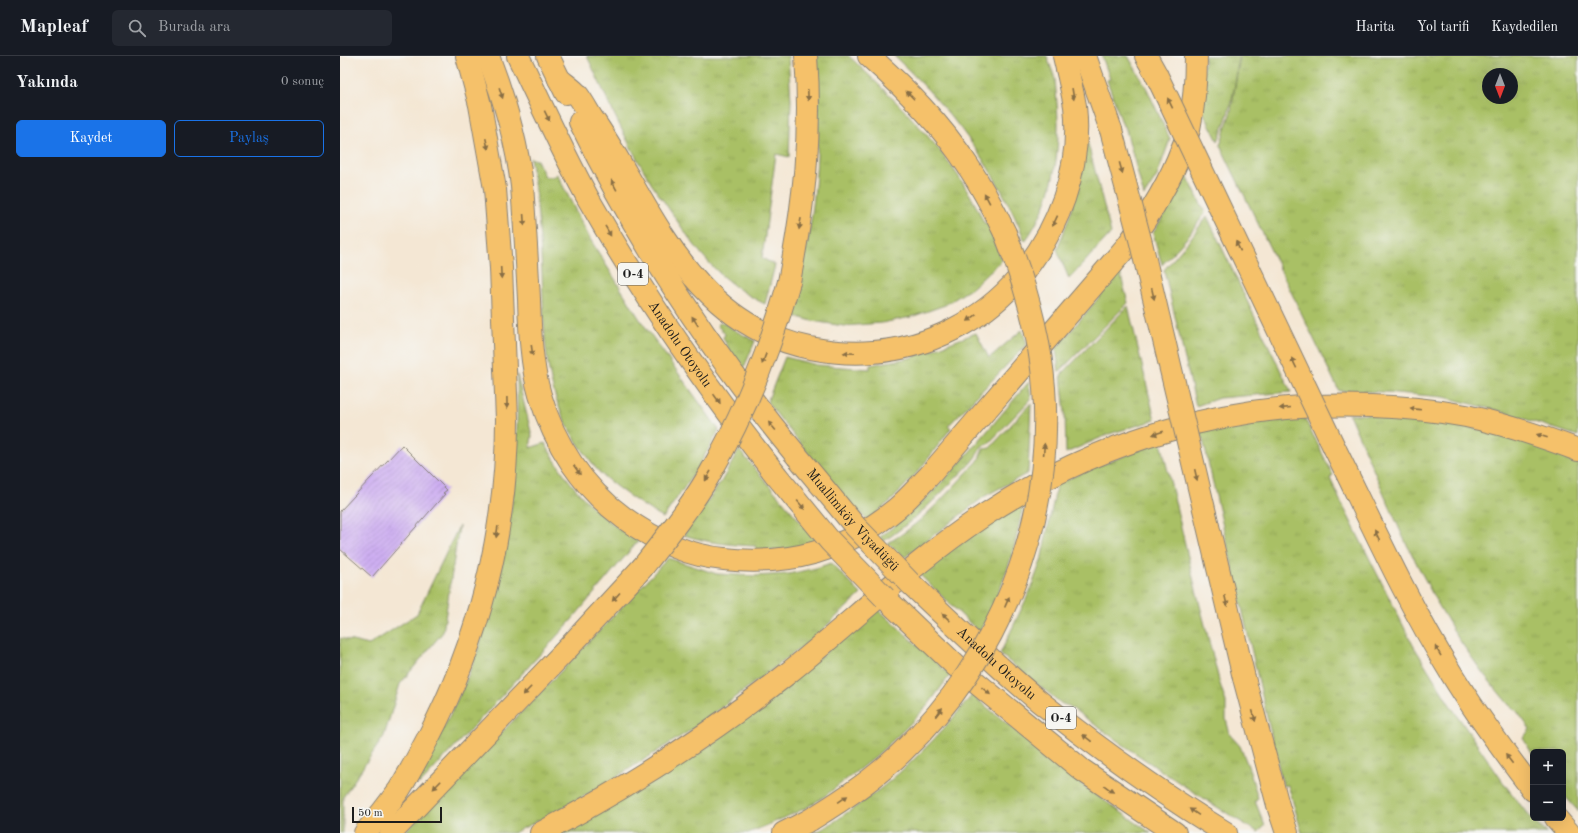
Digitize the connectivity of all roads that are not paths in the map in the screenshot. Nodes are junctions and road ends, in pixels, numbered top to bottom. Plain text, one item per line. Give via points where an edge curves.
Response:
1 (467, 56) edge
2 (488, 56) edge
3 (518, 56) edge
4 (548, 56) edge
5 (806, 56) edge
6 (870, 56) edge
7 (1064, 56) edge
8 (1085, 56) edge
9 (1196, 56) edge
10 (1151, 65) edge
11 (560, 80) junction
12 (1578, 450) edge
13 (797, 456) joint
14 (776, 475) joint
15 (910, 583) joint
16 (885, 598) joint
17 (1530, 786) edge
18 (1559, 821) edge
19 (1287, 832) edge
20 (365, 833) edge
21 (392, 833) edge
22 (540, 833) edge
23 (784, 833) edge
24 (1174, 833) edge
25 (1226, 833) edge
26 (1569, 833) edge

1 -> 20 highway via 490,156 501,268 507,420 501,506 494,553 484,594 454,684 413,766 399,789
2 -> 9 highway via 509,119 521,184 535,370 546,414 558,439 584,481 633,524 673,546 693,553 740,561 806,555 844,542 897,508 929,476 1127,246 1151,211 1176,166 1189,130 1195,90
3 -> 14 highway, Anadolu Otoyolu / O-4 via 589,199 633,274 687,357
4 - 11 highway, Anadolu Otoyolu / O-4
5 -> 21 highway, bridge via 806,173 789,282 757,379 732,433 692,502 642,568
23 -> 6 highway, bridge via 837,804 867,782 903,752 958,689 979,658 1008,601 1023,561 1041,484 1045,448 1044,388 1040,356 1032,315 1018,266 1005,233 982,189 950,141 911,96
7 -> 11 highway via 1075,107 1076,127 1071,169 1067,193 1057,218 1033,261 1009,290 968,322 928,341 893,351 862,353 833,352 794,345 749,325 716,301 677,258 581,100
8 -> 19 highway, bridge via 1111,130 1141,243 1244,678 1278,809
17 -> 10 highway, bridge via 1474,710 1399,580
13 -> 11 highway, Anadolu Otoyolu / O-4 via 735,378 662,270 601,162
12 -> 22 highway via 1504,425 1463,415 1404,407 1348,405 1304,406 1237,414 1171,429 1107,450 1063,470 984,516 947,542 785,675 696,742 620,790
13 - 15 highway, Muallimköy Viyadüğü / O-4, bridge via 855,526
14 -> 16 highway, Muallimköy Viyadüğü / O-4, bridge via 830,541
25 -> 15 highway, Anadolu Otoyolu / O-4 via 1123,764 1040,701 972,642
16 -> 24 highway, Anadolu Otoyolu / O-4 via 956,666 1082,770
18 - 26 highway

